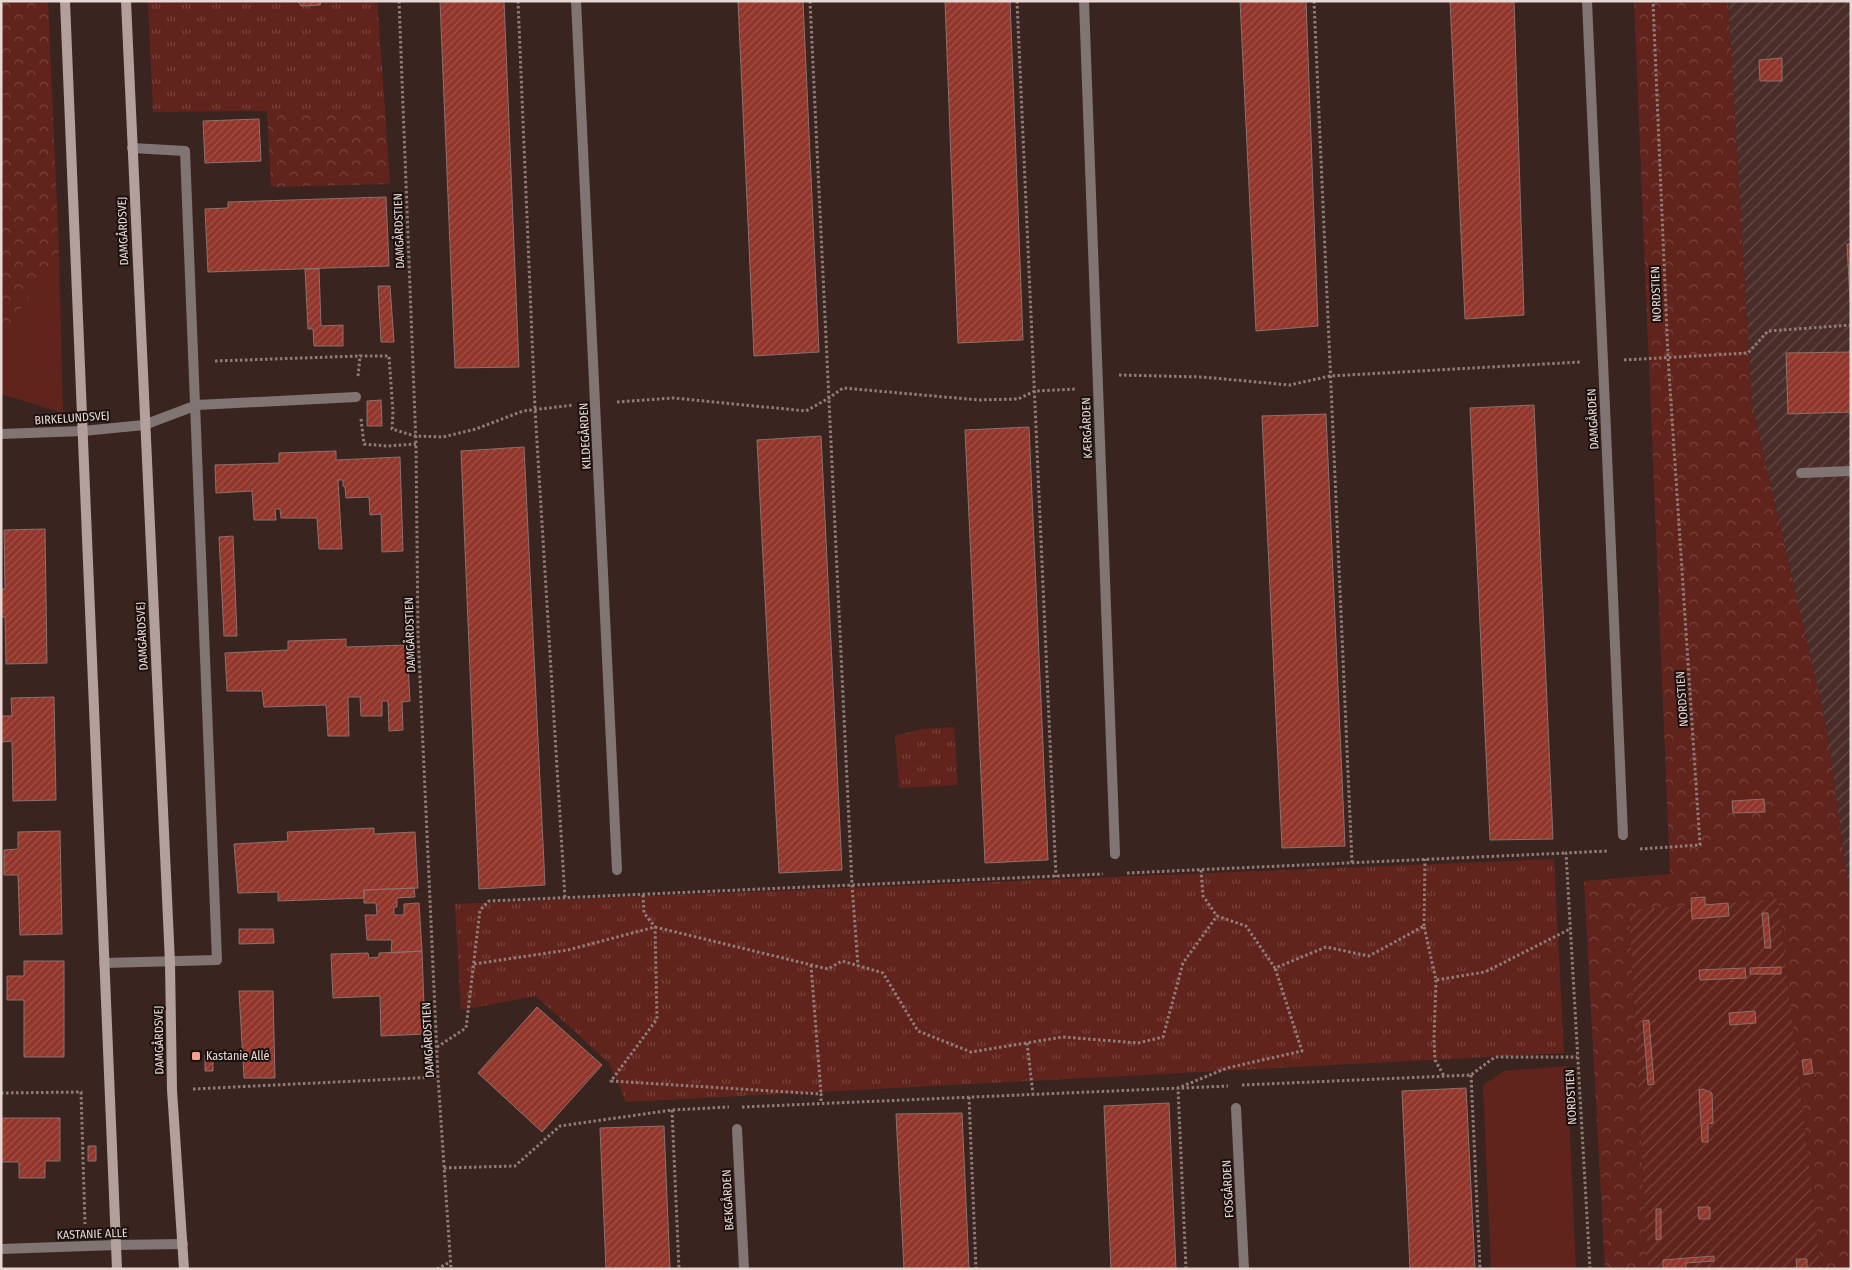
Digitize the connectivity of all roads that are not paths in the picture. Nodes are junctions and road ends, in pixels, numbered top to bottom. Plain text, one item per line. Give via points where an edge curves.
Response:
1 (65, 1) edge
2 (126, 1) edge
3 (576, 1) edge
4 (1084, 1) edge
5 (1587, 1) edge
6 (132, 148) junction
7 (356, 397) dead end
8 (197, 405) junction
9 (144, 425) junction
10 (83, 431) junction
11 (1, 434) edge
12 (1851, 471) edge
13 (1801, 473) dead end
14 (1624, 835) dead end
15 (1115, 854) dead end
16 (617, 870) dead end
17 (170, 962) junction
18 (104, 963) junction
19 (1236, 1108) dead end
20 (738, 1130) dead end
21 (183, 1244) junction
22 (116, 1245) junction
23 (1, 1249) edge
24 (117, 1269) edge
25 (184, 1269) edge
26 (744, 1269) edge
27 (1244, 1269) edge

1 - 10 street
2 - 6 street, DAMGÅRDSVEJ
3 - 16 street, KILDEGÅRDEN
4 - 15 street, KÆRGÅRDEN
5 - 14 street, DAMGÅRDEN, bridge
6 - 8 street via 185,151
6 - 9 street, DAMGÅRDSVEJ
7 - 8 street, BIRKELUNDSVEJ
8 - 9 street, BIRKELUNDSVEJ
8 - 17 street via 217,960
9 - 10 street, BIRKELUNDSVEJ
9 - 17 street, DAMGÅRDSVEJ
10 - 11 street, BIRKELUNDSVEJ
10 - 18 street
12 - 13 street
17 - 18 street
17 - 21 street, DAMGÅRDSVEJ via 172,1090
18 - 22 street
19 - 27 street, FOSGÅRDEN
20 - 26 street, BÆKGÅRDEN
21 - 22 street, KASTANIE ALLE
21 - 25 street, DAMGÅRDSVEJ
22 - 23 street, KASTANIE ALLE
22 - 24 street

